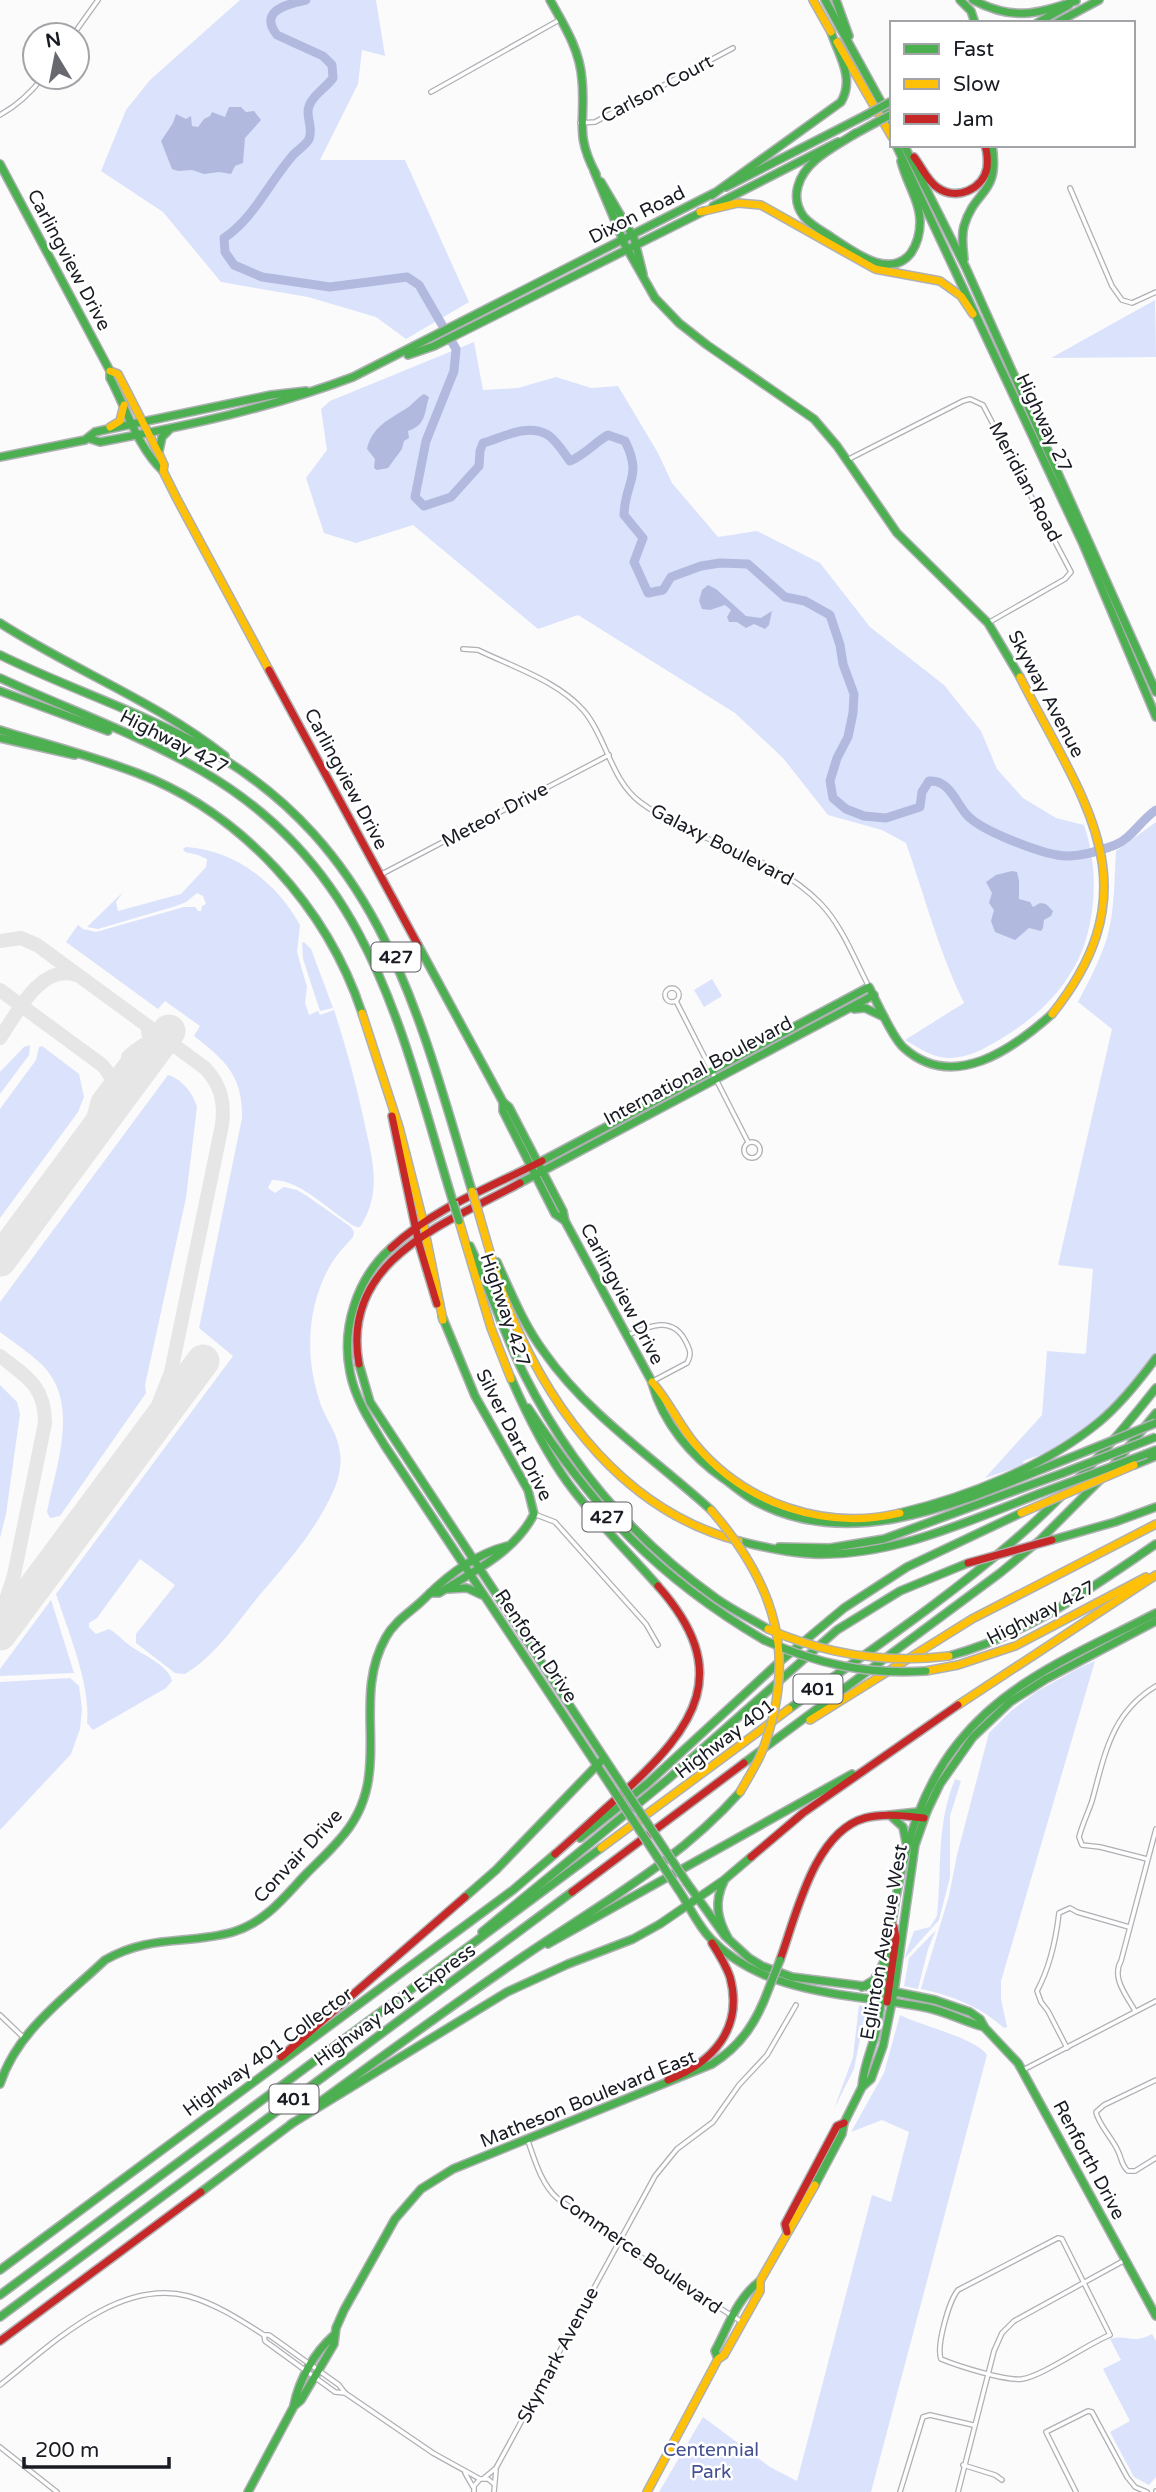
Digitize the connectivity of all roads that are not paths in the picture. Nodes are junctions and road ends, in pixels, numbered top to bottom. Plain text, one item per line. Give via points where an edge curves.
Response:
1 (98, 0) edge
2 (550, 0) edge
3 (813, 0) edge
4 (825, 0) edge
5 (836, 0) edge
6 (960, 0) edge
7 (973, 0) edge
8 (1099, 0) edge
9 (1077, 1) edge
10 (561, 19) junction
11 (1046, 20) edge
12 (83, 21) edge
13 (974, 21) edge
14 (1060, 21) edge
15 (831, 32) junction
16 (733, 48) dead end
17 (853, 51) junction
18 (32, 91) edge
19 (431, 92) dead end
20 (890, 102) edge
21 (0, 115) edge
22 (890, 115) edge
23 (890, 118) edge
24 (580, 123) junction
25 (856, 133) junction
26 (890, 134) edge
27 (902, 147) edge
28 (985, 147) edge
29 (992, 147) edge
30 (0, 164) edge
31 (594, 171) junction
32 (1070, 188) dead end
33 (712, 195) junction
34 (700, 212) junction
35 (632, 235) junction
36 (624, 240) junction
37 (636, 244) junction
38 (628, 249) junction
39 (966, 268) junction
40 (643, 277) junction
41 (1156, 292) edge
42 (981, 324) junction
43 (398, 358) junction
44 (110, 371) junction
45 (319, 389) junction
46 (124, 404) junction
47 (139, 423) junction
48 (172, 428) junction
49 (104, 430) junction
50 (144, 433) junction
51 (88, 439) junction
52 (159, 454) junction
53 (0, 457) edge
54 (846, 460) junction
55 (163, 471) junction
56 (0, 623) edge
57 (988, 623) junction
58 (463, 649) dead end
59 (0, 655) edge
60 (0, 678) edge
61 (0, 691) edge
62 (1156, 692) edge
63 (1156, 717) edge
64 (0, 730) edge
65 (0, 738) edge
66 (160, 750) junction
67 (609, 755) junction
68 (91, 758) junction
69 (242, 770) junction
70 (380, 875) junction
71 (869, 987) junction
72 (874, 995) junction
73 (676, 1001) junction
74 (848, 1010) junction
75 (889, 1023) junction
76 (711, 1072) junction
77 (715, 1080) junction
78 (748, 1142) junction
79 (537, 1169) junction
80 (460, 1224) junction
81 (419, 1225) junction
82 (484, 1229) junction
83 (421, 1236) junction
84 (626, 1336) junction
85 (1156, 1358) edge
86 (511, 1378) junction
87 (652, 1382) junction
88 (1156, 1388) edge
89 (1156, 1413) edge
90 (1156, 1423) edge
91 (1156, 1437) edge
92 (1156, 1450) edge
93 (1156, 1456) edge
94 (1156, 1507) edge
95 (534, 1514) junction
96 (1156, 1524) edge
97 (1156, 1544) edge
98 (765, 1547) junction
99 (477, 1565) junction
100 (466, 1571) junction
101 (1156, 1574) edge
102 (444, 1590) junction
103 (430, 1593) junction
104 (485, 1596) junction
105 (1156, 1613) edge
106 (1156, 1621) edge
107 (658, 1645) dead end
108 (1156, 1686) edge
109 (774, 1741) junction
110 (897, 1746) junction
111 (604, 1759) junction
112 (597, 1766) junction
113 (921, 1814) junction
114 (889, 1815) junction
115 (1156, 1830) edge
116 (908, 1850) junction
117 (553, 1858) junction
118 (1147, 1859) junction
119 (724, 1880) junction
120 (696, 1898) junction
121 (688, 1904) junction
122 (1129, 1927) junction
123 (897, 1934) junction
124 (709, 1937) junction
125 (728, 1938) junction
126 (886, 1958) junction
127 (452, 1959) junction
128 (502, 1971) junction
129 (862, 1987) junction
130 (889, 1991) junction
131 (1156, 2001) edge
132 (887, 2002) junction
133 (796, 2005) dead end
134 (1135, 2011) junction
135 (0, 2015) edge
136 (984, 2027) junction
137 (23, 2037) junction
138 (1067, 2048) junction
139 (1023, 2070) junction
140 (1156, 2080) edge
141 (0, 2084) edge
142 (248, 2086) junction
143 (642, 2093) junction
144 (291, 2124) junction
145 (528, 2141) junction
146 (1156, 2158) edge
147 (619, 2242) junction
148 (1125, 2260) junction
149 (0, 2270) edge
150 (760, 2281) junction
151 (1085, 2282) junction
152 (0, 2295) edge
153 (1156, 2316) edge
154 (0, 2317) edge
155 (733, 2317) junction
156 (742, 2322) junction
157 (264, 2335) junction
158 (0, 2341) edge
159 (718, 2359) junction
160 (313, 2371) junction
161 (989, 2373) junction
162 (0, 2385) edge
163 (345, 2393) junction
164 (973, 2426) junction
165 (0, 2447) edge
166 (963, 2465) junction
167 (496, 2468) junction
168 (464, 2471) junction
169 (482, 2479) junction
170 (1002, 2480) dead end
171 (494, 2484) junction
172 (474, 2491) edge
173 (495, 2491) edge
174 (57, 2492) edge
175 (248, 2492) edge
176 (647, 2492) edge
177 (900, 2492) edge
178 (958, 2492) edge
179 (1076, 2492) edge
180 (1147, 2492) edge

1 - 12 street
2 - 10 main road
3 - 15 main road
4 - 17 main road
5 - 17 main road
6 - 13 main road
7 - 9 main road via 997,13 1019,16
8 - 14 main road
9 - 11 main road
10 - 19 street
10 - 24 main road via 580,64
15 - 26 main road
15 - 33 main road via 848,79 841,102
16 - 24 street, Carlson Court via 595,122
17 - 23 main road
18 - 21 street
20 - 33 main road, Dixon Road, bridge
22 - 25 main road, Dixon Road, bridge
24 - 31 main road via 583,150
25 - 27 main road via 809,165 797,187 798,207 810,223 864,258 886,265 910,254 920,225 918,207 902,168
25 - 34 main road, Dixon Road
27 - 28 main road via 934,185 951,194 980,184 987,172
27 - 39 main road, Highway 27
27 - 42 main road, Highway 27
29 - 39 main road via 993,176 967,214 962,231
30 - 44 main road, Carlingview Drive
31 - 35 main road, Skyway Avenue
31 - 36 main road, Skyway Avenue
32 - 41 street via 1119,297 1132,303
33 - 35 main road, Dixon Road
34 - 37 main road, Dixon Road
34 - 42 main road via 742,202 761,205 875,269 947,285
35 - 36 main road, Dixon Road
35 - 37 main road, Skyway Avenue
36 - 38 main road, Skyway Avenue
36 - 43 main road, Dixon Road
37 - 38 main road, Dixon Road
37 - 40 main road, Skyway Avenue
38 - 40 main road, Skyway Avenue
38 - 43 main road, Dixon Road via 434,346
39 - 62 main road, Highway 27
40 - 54 main road, Skyway Avenue via 656,299 684,326 814,420
42 - 63 main road, Highway 27 via 1083,544
43 - 45 main road, Dixon Road
44 - 46 main road, Carlingview Drive
44 - 47 main road, Carlingview Drive via 118,374
45 - 47 main road, Dixon Road
45 - 48 main road, Dixon Road
46 - 47 main road, Carlingview Drive
46 - 49 main road via 120,421
47 - 49 main road, Dixon Road
47 - 50 main road, Carlingview Drive
48 - 50 main road, Dixon Road
48 - 52 main road via 160,440
49 - 51 main road, Dixon Road
50 - 51 main road, Dixon Road via 100,442
50 - 52 main road, Carlingview Drive
50 - 55 main road, Carlingview Drive
51 - 53 main road, Dixon Road
52 - 55 main road, Carlingview Drive
54 - 57 main road, Skyway Avenue via 896,531
54 - 57 street, Meridian Road via 963,401 983,405 1071,572
55 - 70 main road, Carlingview Drive
56 - 69 main road via 196,733
57 - 75 main road, Skyway Avenue via 1060,752 1098,832 1104,859 1104,908 1091,955 1062,1004 1030,1033 977,1064 938,1067 908,1054
58 - 67 street, Galaxy Boulevard via 478,650 563,692 584,712
59 - 69 main road, Highway 427 / 427 via 169,730
60 - 66 main road, Highway 427 / 427
61 - 66 main road
64 - 68 main road, Silver Dart Drive
65 - 68 main road, Silver Dart Drive
66 - 80 main road, Highway 427 / 427, bridge via 200,769 251,804 302,851 338,897 385,988
67 - 70 street, Meteor Drive
67 - 71 street, Galaxy Boulevard via 639,801 787,875 809,892 834,921
68 - 81 main road, Silver Dart Drive via 138,773 191,799 238,832 290,882 329,939 359,1005 390,1104
69 - 82 main road, Highway 427 / 427, bridge via 284,803 326,847 355,884 397,958
70 - 79 main road, Carlingview Drive
71 - 72 main road, Skyway Avenue
71 - 76 main road, International Boulevard
72 - 74 main road, International Boulevard
72 - 75 main road, Skyway Avenue
73 - 73 street via 677,991 668,989 667,1000
73 - 76 street
74 - 75 main road via 873,1010
74 - 77 main road, International Boulevard
76 - 77 street
76 - 79 main road, International Boulevard
77 - 78 street
77 - 79 main road, International Boulevard
78 - 78 street via 744,1153 750,1158 757,1156 760,1147
79 - 81 main road, Renforth Drive
79 - 83 main road, Renforth Drive
79 - 84 main road, Carlingview Drive via 555,1214 565,1222
80 - 86 main road, Highway 427 / 427
80 - 97 main road, bridge via 538,1402 597,1489 682,1572 768,1629 848,1657 899,1661 949,1656 990,1646 1032,1626
81 - 83 main road, Silver Dart Drive
81 - 100 main road, Renforth Drive via 387,1251 359,1292 349,1324 349,1366 362,1407
82 - 98 main road, Highway 427 / 427 via 527,1348 558,1402 594,1449 621,1478 669,1513 722,1537
82 - 128 main road, bridge via 524,1320 552,1363 738,1540 759,1575 773,1612 779,1652 778,1693 770,1732 740,1792 655,1870
83 - 95 main road, Silver Dart Drive via 443,1320 475,1396 528,1490
83 - 99 main road, Renforth Drive via 392,1257 371,1285 357,1325 357,1364 380,1419
84 - 87 main road, Carlingview Drive
84 - 87 street via 656,1324 682,1335 691,1352 687,1363
85 - 87 main road via 1104,1419 1047,1458 928,1507 856,1520 793,1511 739,1484 697,1447
86 - 101 main road, Highway 427 / 427, bridge via 564,1464 625,1536 686,1591 737,1625 806,1658 881,1673 968,1664 1010,1650
86 - 117 main road via 534,1431 578,1496 684,1618 699,1665 694,1706 674,1743
87 - 90 main road, bridge via 681,1439 720,1478 764,1505 821,1522 873,1524 910,1518
88 - 127 main road, Highway 401 / 401 via 1067,1492 988,1562
89 - 109 main road, Highway 401 / 401 via 1094,1487 1040,1541
91 - 98 main road, bridge via 884,1539 830,1548
92 - 98 main road, Highway 427 / 427, bridge via 933,1534 885,1547 803,1554
93 - 117 main road, bridge via 919,1559 888,1577 844,1608 633,1794
94 - 127 main road, bridge via 968,1563 901,1590 866,1610 829,1636 667,1780
95 - 99 main road, Convair Drive via 522,1535
95 - 107 street, Silver Dart Drive via 555,1522 646,1624
96 - 109 main road via 972,1619
99 - 100 main road, Convair Drive
99 - 111 main road, Renforth Drive
100 - 102 main road, Convair Drive
100 - 103 main road, Convair Drive
100 - 104 main road, Renforth Drive
101 - 110 main road
102 - 103 main road, Convair Drive
102 - 104 main road via 467,1588
103 - 137 main road, Convair Drive via 394,1626 382,1645 372,1683 370,1782 356,1818 333,1846 259,1920 225,1934 145,1942 121,1950 97,1966
104 - 112 main road, Renforth Drive
105 - 113 main road, Eglinton Avenue West via 1001,1699 950,1754 932,1781
106 - 113 main road, Eglinton Avenue West via 1010,1702 956,1758
108 - 118 street via 1140,1695 1114,1729 1079,1837 1082,1845
109 - 154 main road, Highway 401 Express / 401
110 - 119 main road via 803,1813
110 - 128 main road
111 - 112 main road
111 - 120 main road, Renforth Drive, bridge
112 - 121 main road, Renforth Drive, bridge
112 - 142 main road via 496,1870
113 - 114 main road, Matheson Boulevard East
113 - 116 main road, Eglinton Avenue West
113 - 123 main road, Eglinton Avenue West
114 - 116 main road via 903,1826
114 - 143 main road, Matheson Boulevard East, bridge via 849,1825 827,1846 757,2018 735,2048 694,2074
115 - 118 street
116 - 123 main road, Eglinton Avenue West via 893,1925
117 - 142 main road, Highway 401 Collector / 401
118 - 122 street
119 - 120 main road
119 - 125 main road via 716,1908
120 - 121 main road
120 - 125 main road, Renforth Drive
121 - 124 main road, Renforth Drive
121 - 144 main road via 646,1933 545,1973 488,2002
122 - 134 street via 1116,1974
122 - 138 street via 1070,1908 1059,1913 1038,1991
123 - 126 main road, Eglinton Avenue West
123 - 130 main road, Eglinton Avenue West
124 - 132 main road, Renforth Drive via 734,1960 763,1976
124 - 143 main road via 732,1989 728,2027 699,2065
125 - 129 main road, Renforth Drive via 777,1973
126 - 129 main road via 874,1980
126 - 130 main road, Eglinton Avenue West
127 - 152 main road, Highway 401 Express / 401
128 - 144 main road, 401
129 - 130 main road, Renforth Drive
130 - 132 main road, Eglinton Avenue West
130 - 136 main road, Renforth Drive via 960,2008 980,2019
131 - 134 street
132 - 136 main road, Renforth Drive via 942,2011
132 - 150 main road, Eglinton Avenue West via 883,2046 871,2079 844,2123 837,2126
133 - 147 street, Skymark Avenue via 767,2055 713,2122 666,2160
134 - 138 street
135 - 137 street
136 - 139 main road, Renforth Drive via 1006,2046
137 - 141 main road, Convair Drive
138 - 139 street
139 - 148 main road, Renforth Drive
140 - 146 street via 1096,2112 1124,2168 1135,2171
142 - 149 main road, Highway 401 Collector / 401
143 - 145 main road, Matheson Boulevard East
144 - 158 main road, 401
145 - 147 street, Commerce Boulevard via 550,2191
145 - 160 main road, Matheson Boulevard East via 442,2174 411,2197 385,2235 333,2336 334,2344
147 - 155 street, Commerce Boulevard
147 - 167 street, Skymark Avenue
148 - 151 street
148 - 153 main road, Renforth Drive
150 - 155 main road, Eglinton Avenue West via 751,2286
150 - 156 main road, Eglinton Avenue West via 760,2291
151 - 161 street via 1007,2328 996,2343
151 - 161 street via 1110,2334 1028,2377
151 - 161 street via 1058,2238 958,2290 939,2354 941,2359
155 - 156 street, Commerce Boulevard
155 - 159 main road, Eglinton Avenue West via 715,2350
156 - 159 main road, Eglinton Avenue West
157 - 160 street
157 - 160 street via 265,2341
157 - 162 street via 220,2308 184,2295 134,2297 85,2321
159 - 176 main road, Eglinton Avenue West
160 - 163 street
160 - 163 street via 335,2392
160 - 175 main road, Matheson Boulevard East via 302,2400 294,2406
161 - 164 street
163 - 168 street
164 - 166 street
164 - 177 street via 923,2417
165 - 174 street
166 - 170 street
166 - 178 street
167 - 169 street, Skymark Avenue
167 - 171 street, Skymark Avenue
168 - 169 street
168 - 172 street
169 - 171 street
169 - 172 street, Skymark Avenue
171 - 173 street, Skymark Avenue
179 - 180 street via 1046,2432 1088,2411 1132,2484

